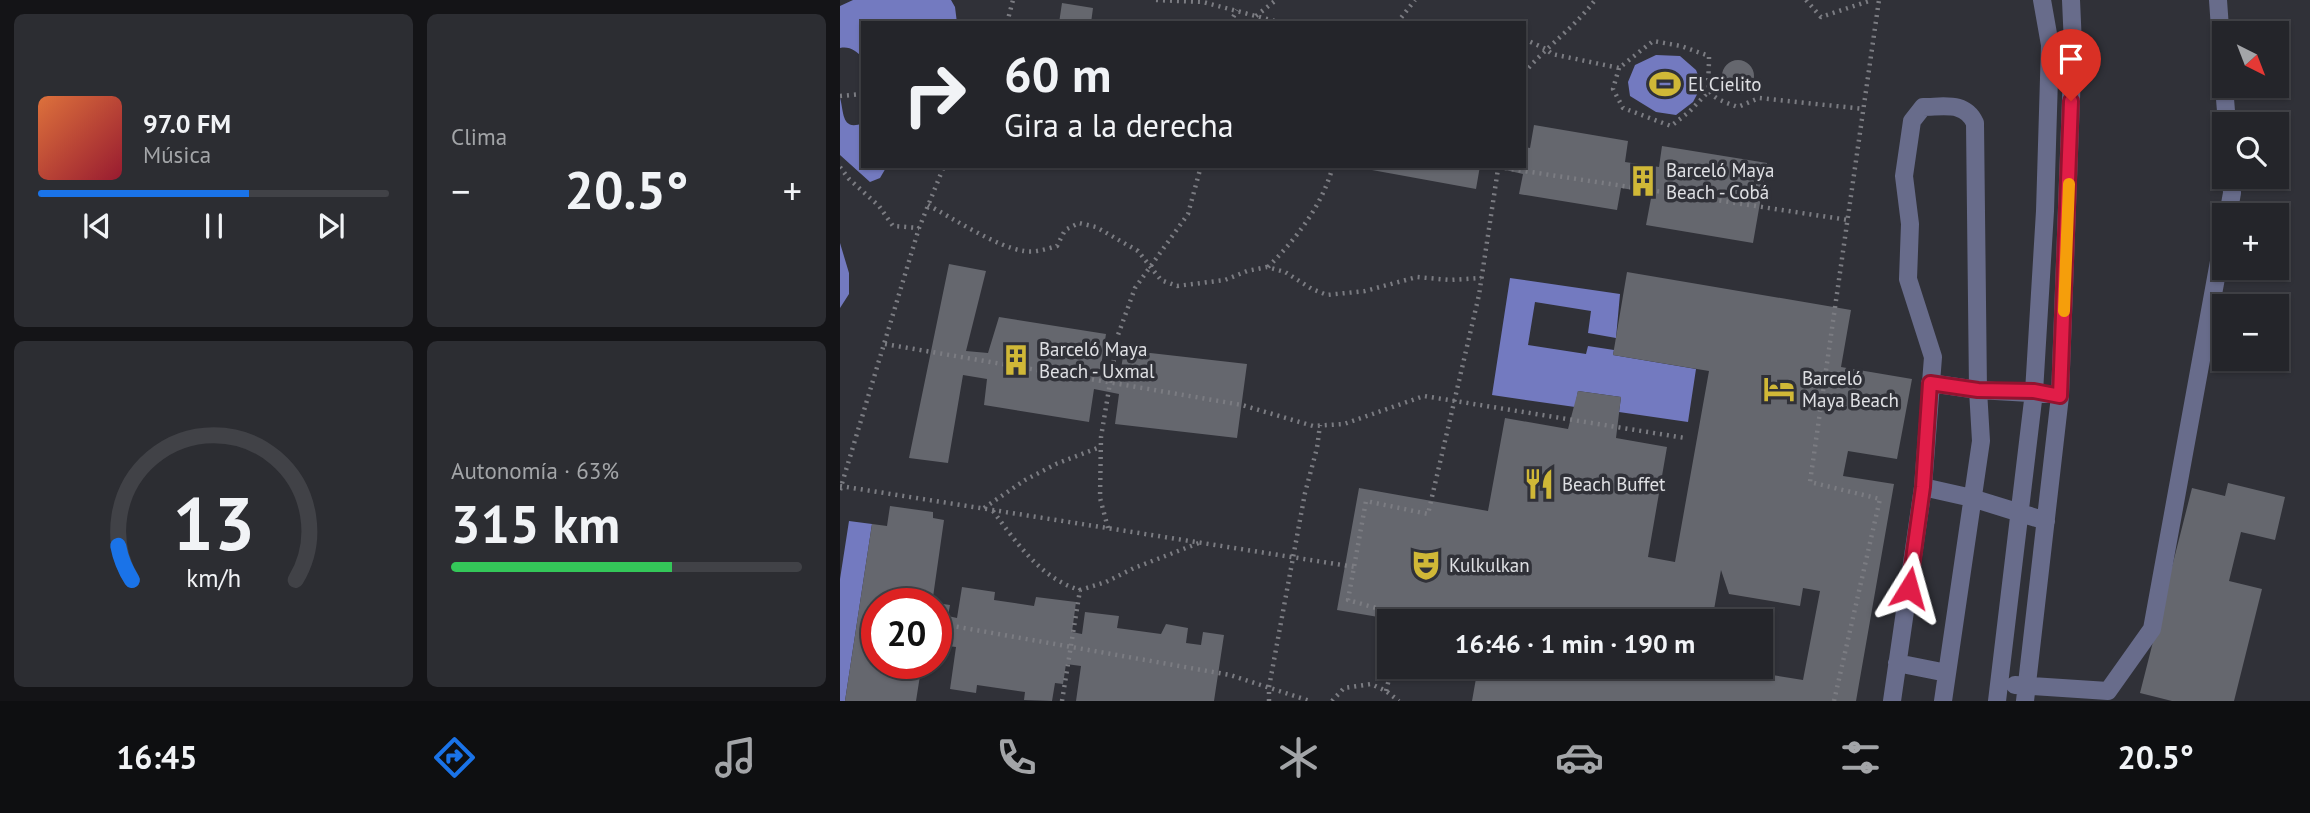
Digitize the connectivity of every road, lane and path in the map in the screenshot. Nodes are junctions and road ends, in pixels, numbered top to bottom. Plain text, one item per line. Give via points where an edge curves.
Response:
1 (1013, 0) edge
2 (1157, 0) edge
3 (1276, 0) edge
4 (1415, 0) edge
5 (1595, 0) edge
6 (1806, 0) edge
7 (1872, 0) edge
8 (1879, 0) edge
9 (2042, 0) edge
10 (2071, 0) edge
11 (2218, 0) edge
12 (1237, 10) junction
13 (1256, 16) junction
14 (1008, 21) edge
15 (1231, 21) edge
16 (1275, 21) edge
17 (1399, 21) edge
18 (2219, 21) edge
19 (1526, 40) edge
20 (1546, 49) junction
21 (1619, 68) junction
22 (1526, 71) edge
23 (1709, 91) junction
24 (861, 94) edge
25 (840, 96) edge
26 (1864, 109) junction
27 (840, 167) edge
28 (943, 168) edge
29 (1200, 168) edge
30 (1332, 168) edge
31 (1504, 168) edge
32 (1497, 169) dead end
33 (928, 205) junction
34 (1848, 220) junction
35 (919, 228) junction
36 (1149, 267) junction
37 (1267, 267) junction
38 (1481, 278) junction
39 (2216, 280) edge
40 (885, 344) junction
41 (1110, 382) junction
42 (1930, 383) junction
43 (1978, 390) junction
44 (2034, 391) junction
45 (2060, 396) junction
46 (1454, 401) junction
47 (1320, 425) junction
48 (1685, 438) dead end
49 (1101, 447) junction
50 (840, 487) edge
51 (1923, 487) junction
52 (1972, 498) junction
53 (984, 509) junction
54 (992, 510) junction
55 (2020, 511) junction
56 (2046, 521) junction
57 (1108, 528) junction
58 (1200, 543) junction
59 (1292, 557) junction
60 (1355, 567) junction
61 (1080, 590) junction
62 (1380, 609) edge
63 (952, 626) edge
64 (1071, 647) junction
65 (1897, 663) junction
66 (1947, 673) junction
67 (1390, 679) edge
68 (1269, 687) junction
69 (1387, 691) junction
70 (1999, 693) edge
71 (2026, 693) edge
72 (1062, 701) edge
73 (1269, 701) edge
74 (1310, 701) edge
75 (1332, 701) edge
76 (1399, 701) edge
77 (1834, 701) edge
78 (1892, 701) edge
79 (1943, 701) edge

1 - 14 path
2 - 12 path via 1203,2
3 - 13 path
4 - 17 path
5 - 20 path
6 - 7 path via 1821,17
8 - 26 path
9 - 44 lane via 2050,46
10 - 45 lane
11 - 18 lane
12 - 13 path
12 - 15 path
13 - 16 path
19 - 20 path
20 - 21 path
20 - 22 path
21 - 23 path via 1653,41 1681,46 1709,56
21 - 23 path via 1614,89 1623,108 1671,126
23 - 26 path via 1715,99 1738,107 1759,98
24 - 25 path
26 - 34 path
27 - 35 path via 893,226
28 - 33 path
29 - 36 path via 1188,214
30 - 37 path via 1306,225
31 - 34 path
32 - 38 path
33 - 35 path
33 - 36 path via 1023,251 1057,246 1065,230 1079,223 1096,227 1138,251
34 - 77 path via 1810,482 1880,499
35 - 40 path
36 - 37 path via 1161,280 1177,286 1225,280
36 - 41 path via 1135,288 1118,335
37 - 38 path via 1327,295 1365,291 1417,277
38 - 46 path
39 - 71 lane via 2152,629 2108,691
40 - 41 path
40 - 50 path
41 - 47 path via 1242,405
41 - 49 path
42 - 43 lane
42 - 43 lane via 1932,349 1908,279 1910,224 1904,176 1916,113 1923,107 1958,106 1971,114 1975,123
42 - 51 lane
43 - 44 lane
43 - 52 lane via 1981,441
44 - 45 lane
44 - 55 lane
45 - 56 lane
46 - 47 path via 1424,396 1344,424
46 - 48 path
46 - 60 path via 1428,514 1366,501
47 - 59 path
49 - 53 path via 1025,480
49 - 57 path via 1100,498
50 - 53 path
51 - 52 lane
51 - 65 lane
52 - 55 lane
52 - 66 lane
53 - 54 path
54 - 57 path
54 - 61 path via 1031,559 1063,585
55 - 56 lane
55 - 70 lane
56 - 71 lane
57 - 58 path
58 - 59 path
58 - 61 path
59 - 60 path
59 - 68 path
60 - 62 path via 1348,600
61 - 64 path
63 - 64 path
64 - 68 path via 1230,675
64 - 72 path
65 - 66 lane
65 - 78 lane
66 - 79 lane
67 - 69 path
68 - 73 path
68 - 74 path
69 - 75 path via 1370,684 1344,688
69 - 76 path
70 - 71 lane

